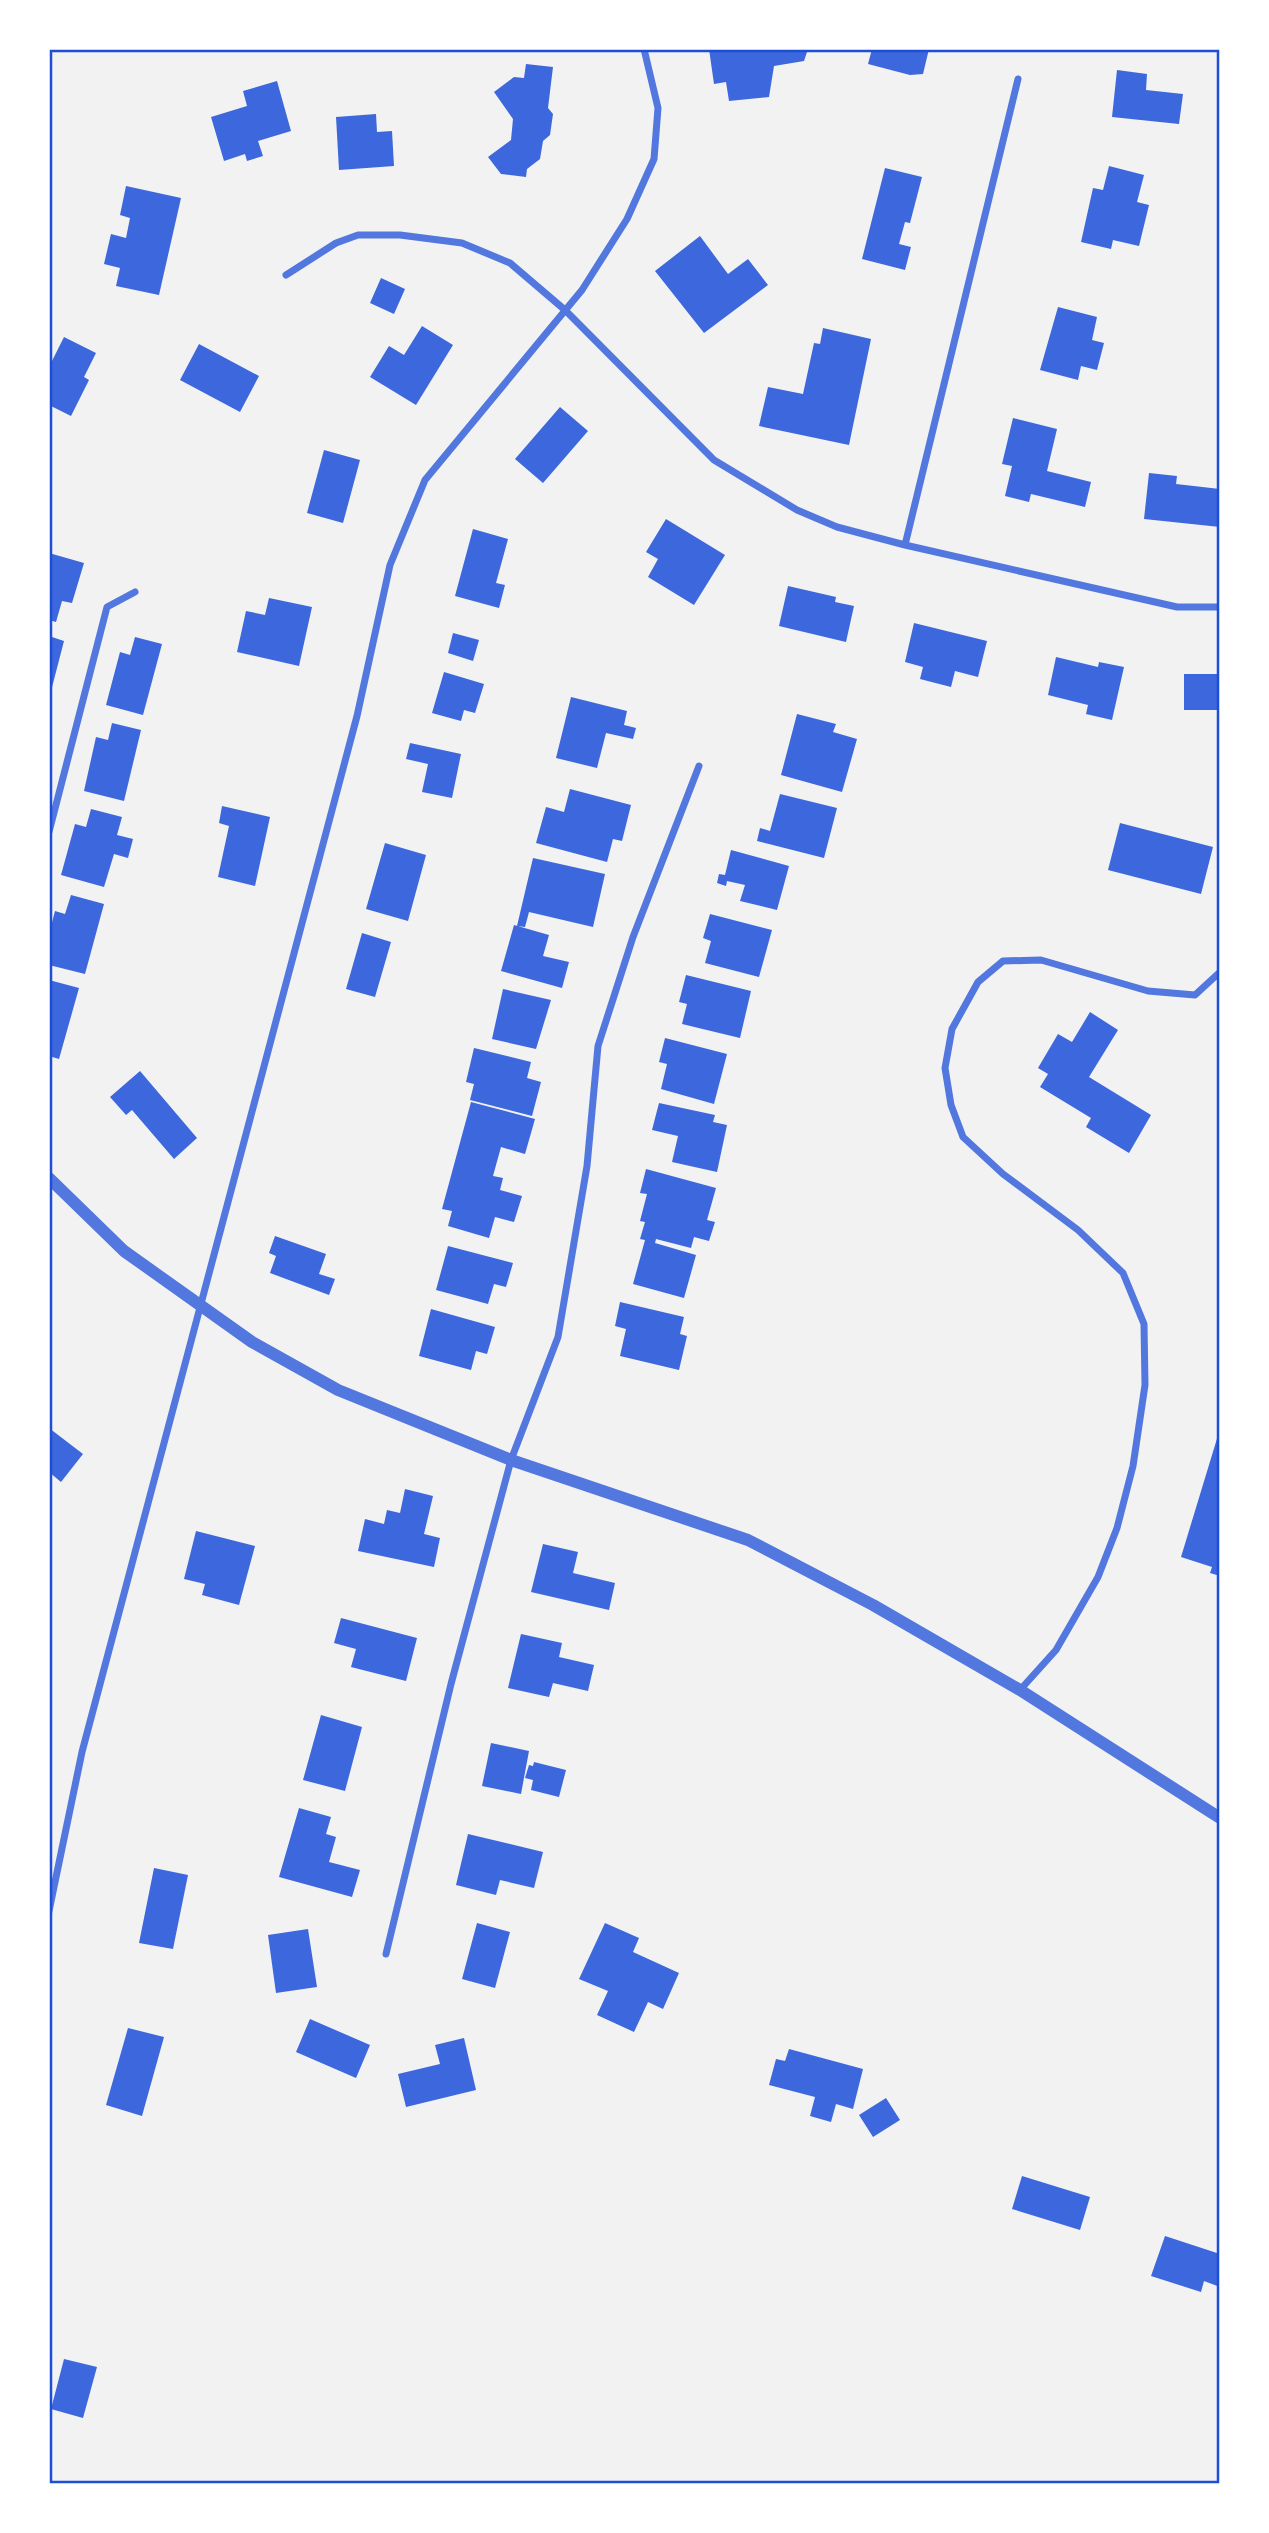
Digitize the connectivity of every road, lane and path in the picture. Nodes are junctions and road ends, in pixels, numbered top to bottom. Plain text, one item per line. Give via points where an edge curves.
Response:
1 (643, 49) edge
2 (1018, 79) dead end
3 (286, 275) dead end
4 (565, 310) junction
5 (905, 545) junction
6 (135, 592) dead end
7 (1220, 607) edge
8 (699, 766) dead end
9 (49, 832) edge
10 (1220, 972) edge
11 (49, 1178) edge
12 (201, 1303) junction
13 (511, 1460) junction
14 (1020, 1690) junction
15 (1220, 1818) edge
16 (49, 1912) edge
17 (386, 1954) dead end

1 - 4 street via 658,108 654,159 627,219
2 - 5 street
3 - 4 street via 336,243 358,235 400,235 462,243 510,263
4 - 5 street via 713,460 797,510 837,527
4 - 12 street via 425,480 390,565 356,716
5 - 7 street via 1177,607
6 - 9 street via 107,607
8 - 13 street via 633,937 598,1046 587,1166 558,1337
10 - 14 street via 1195,995 1148,991 1041,960 1003,961 978,982 952,1029 946,1068 951,1105 963,1137 1003,1174 1078,1230 1123,1273 1144,1324 1145,1385 1133,1466 1117,1528 1098,1577 1056,1650
11 - 12 street via 124,1251
12 - 13 street via 252,1342 338,1390
12 - 16 street via 82,1752
13 - 14 street via 748,1540
13 - 17 street
14 - 15 street

